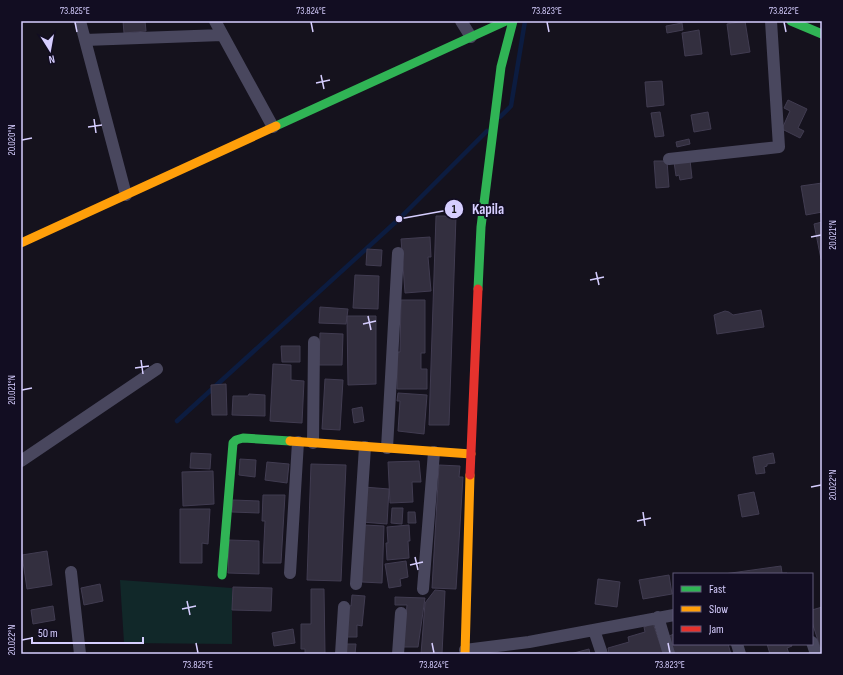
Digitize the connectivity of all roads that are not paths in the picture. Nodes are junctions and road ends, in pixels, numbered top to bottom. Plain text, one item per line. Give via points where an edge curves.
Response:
1 (80, 21) edge
2 (215, 21) edge
3 (461, 21) edge
4 (506, 21) edge
5 (513, 21) edge
6 (771, 21) edge
7 (791, 21) edge
8 (822, 34) edge
9 (222, 35) junction
10 (471, 37) junction
11 (85, 40) junction
12 (274, 127) junction
13 (669, 159) dead end
14 (126, 195) junction
15 (21, 243) edge
16 (398, 253) dead end
17 (314, 342) dead end
18 (158, 369) dead end
19 (298, 442) junction
20 (313, 443) junction
21 (365, 447) junction
22 (387, 448) junction
23 (434, 452) junction
24 (471, 454) junction
25 (21, 461) edge
26 (71, 572) dead end
27 (290, 573) dead end
28 (222, 575) dead end
29 (356, 584) dead end
30 (424, 589) dead end
31 (344, 607) dead end
32 (401, 613) dead end
33 (673, 615) edge
34 (658, 617) junction
35 (594, 630) junction
36 (531, 648) edge
37 (465, 652) edge
38 (80, 654) edge
39 (341, 654) edge
40 (398, 654) edge
41 (602, 654) edge
42 (669, 654) edge

1 - 11 street
2 - 9 street
3 - 10 street
4 - 10 street
5 - 24 street via 501,68 481,227
6 - 13 street via 779,147
7 - 8 street
9 - 11 street
9 - 12 street
10 - 12 street
11 - 14 street
12 - 14 street
14 - 15 street
16 - 22 street
17 - 20 street
18 - 25 street
19 - 20 street
19 - 27 street
19 - 28 street via 243,438 234,441
20 - 21 street
21 - 22 street
21 - 29 street
22 - 23 street
23 - 24 street
23 - 30 street
24 - 37 street
26 - 38 street
31 - 39 street
32 - 40 street
33 - 34 street
34 - 35 street
34 - 42 street
35 - 36 street
35 - 41 street
36 - 37 street

